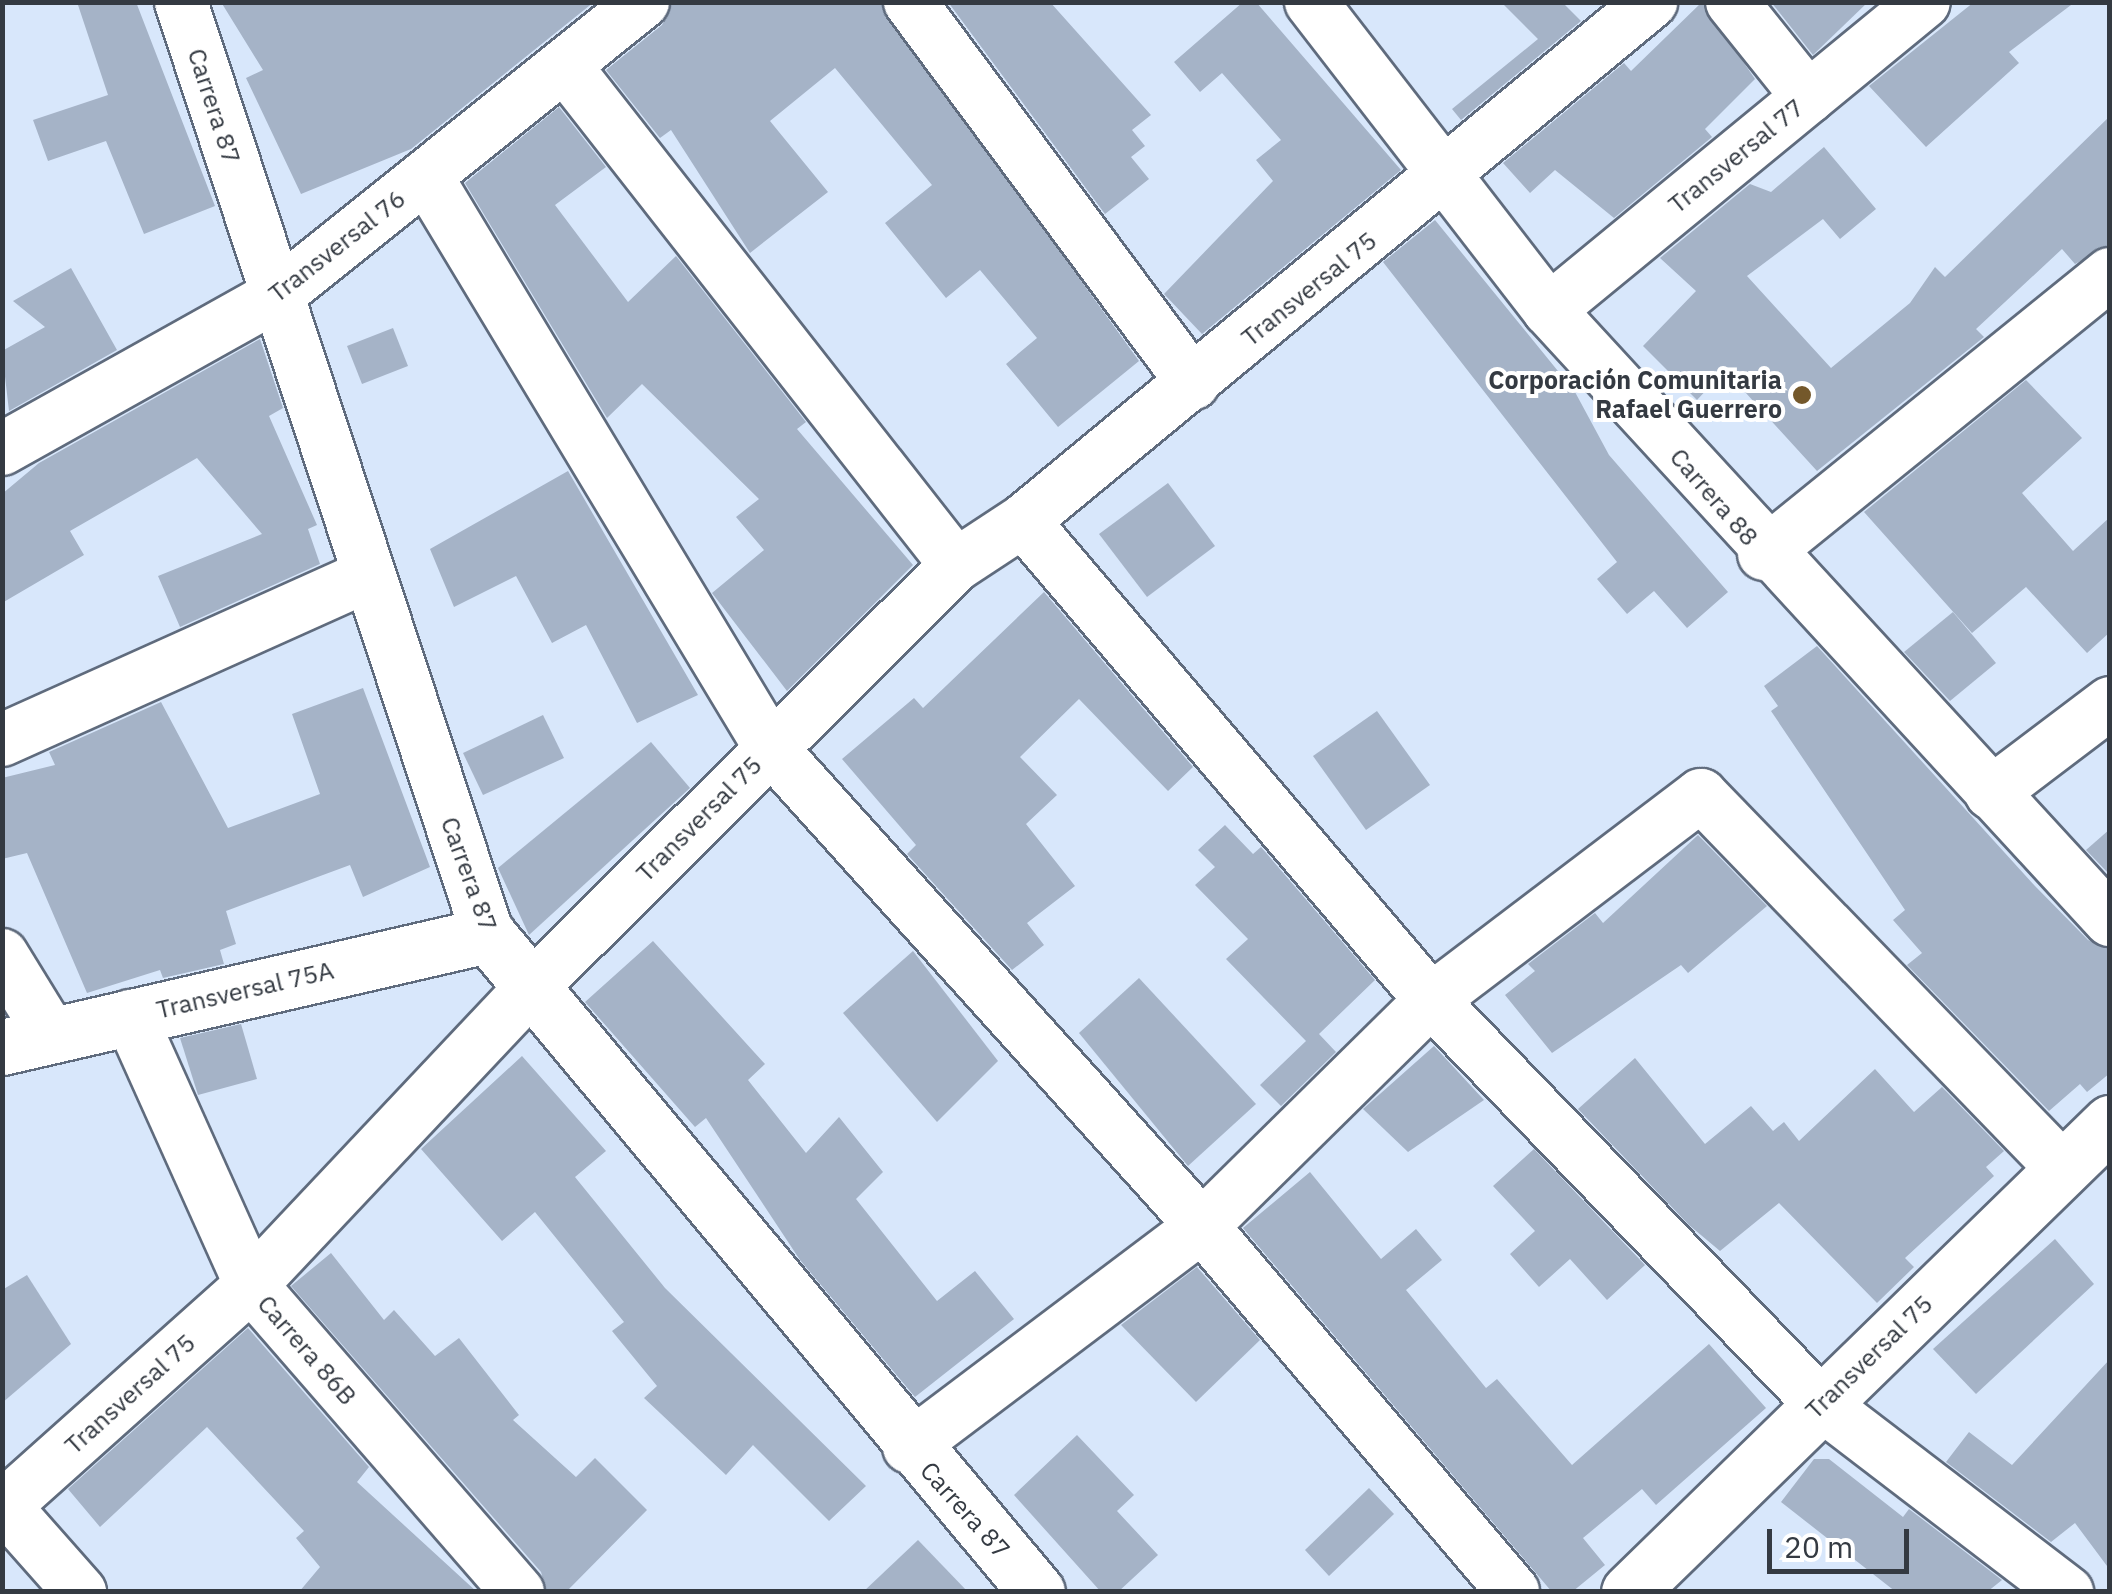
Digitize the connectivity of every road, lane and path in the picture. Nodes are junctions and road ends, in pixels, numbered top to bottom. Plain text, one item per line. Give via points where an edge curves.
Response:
1 (181, 2) edge
2 (644, 2) edge
3 (910, 2) edge
4 (1311, 2) edge
5 (1651, 2) edge
6 (1732, 2) edge
7 (1924, 2) edge
8 (565, 66) junction
9 (1808, 97) junction
10 (426, 176) junction
11 (1442, 181) junction
12 (2110, 274) edge
13 (276, 296) junction
14 (1549, 310) junction
15 (1193, 383) junction
16 (5, 442) edge
17 (1023, 521) junction
18 (1764, 554) junction
19 (956, 565) junction
20 (366, 577) junction
21 (2110, 703) edge
22 (2, 740) edge
23 (770, 748) junction
24 (1991, 793) junction
25 (2110, 920) edge
26 (488, 935) junction
27 (2, 955) edge
28 (531, 988) junction
29 (1432, 1000) junction
30 (130, 1016) junction
31 (26, 1040) edge
32 (2109, 1126) edge
33 (2063, 1169) junction
34 (1202, 1226) junction
35 (251, 1286) junction
36 (1821, 1404) junction
37 (909, 1447) junction
38 (3, 1507) edge
39 (80, 1592) edge
40 (518, 1592) edge
41 (1037, 1592) edge
42 (1514, 1592) edge
43 (1629, 1592) edge
44 (2066, 1592) edge

1 - 13 street, Carrera 87
2 - 8 street, Transversal 76
3 - 15 street
4 - 11 street, Carrera 88
5 - 11 street, Transversal 75
6 - 9 street
7 - 9 street, Transversal 77
8 - 10 street, Transversal 76
8 - 19 street
9 - 14 street, Transversal 77
10 - 13 street, Transversal 76
10 - 23 street
11 - 14 street, Carrera 88
11 - 15 street, Transversal 75
12 - 18 street
13 - 16 street, Transversal 76
13 - 20 street, Carrera 87
14 - 18 street, Carrera 88
15 - 17 street, Transversal 75
17 - 19 street, Transversal 75
17 - 29 street
18 - 24 street, Carrera 88
19 - 23 street, Transversal 75
20 - 22 street
20 - 26 street, Carrera 87
21 - 24 street
23 - 28 street, Transversal 75
23 - 34 street
24 - 25 street, Carrera 88
26 - 28 street, Carrera 87
26 - 30 street, Transversal 75A
27 - 31 street
28 - 35 street, Transversal 75
28 - 37 street, Carrera 87
29 - 33 street via 1700,794
29 - 34 street
29 - 36 street
30 - 31 street, Transversal 75A
30 - 35 street, Carrera 86B
32 - 33 street, Transversal 75
33 - 36 street, Transversal 75
34 - 37 street
34 - 42 street
35 - 38 street, Transversal 75
35 - 40 street, Carrera 86B
36 - 43 street, Transversal 75
36 - 44 street
37 - 41 street, Carrera 87
38 - 39 street

